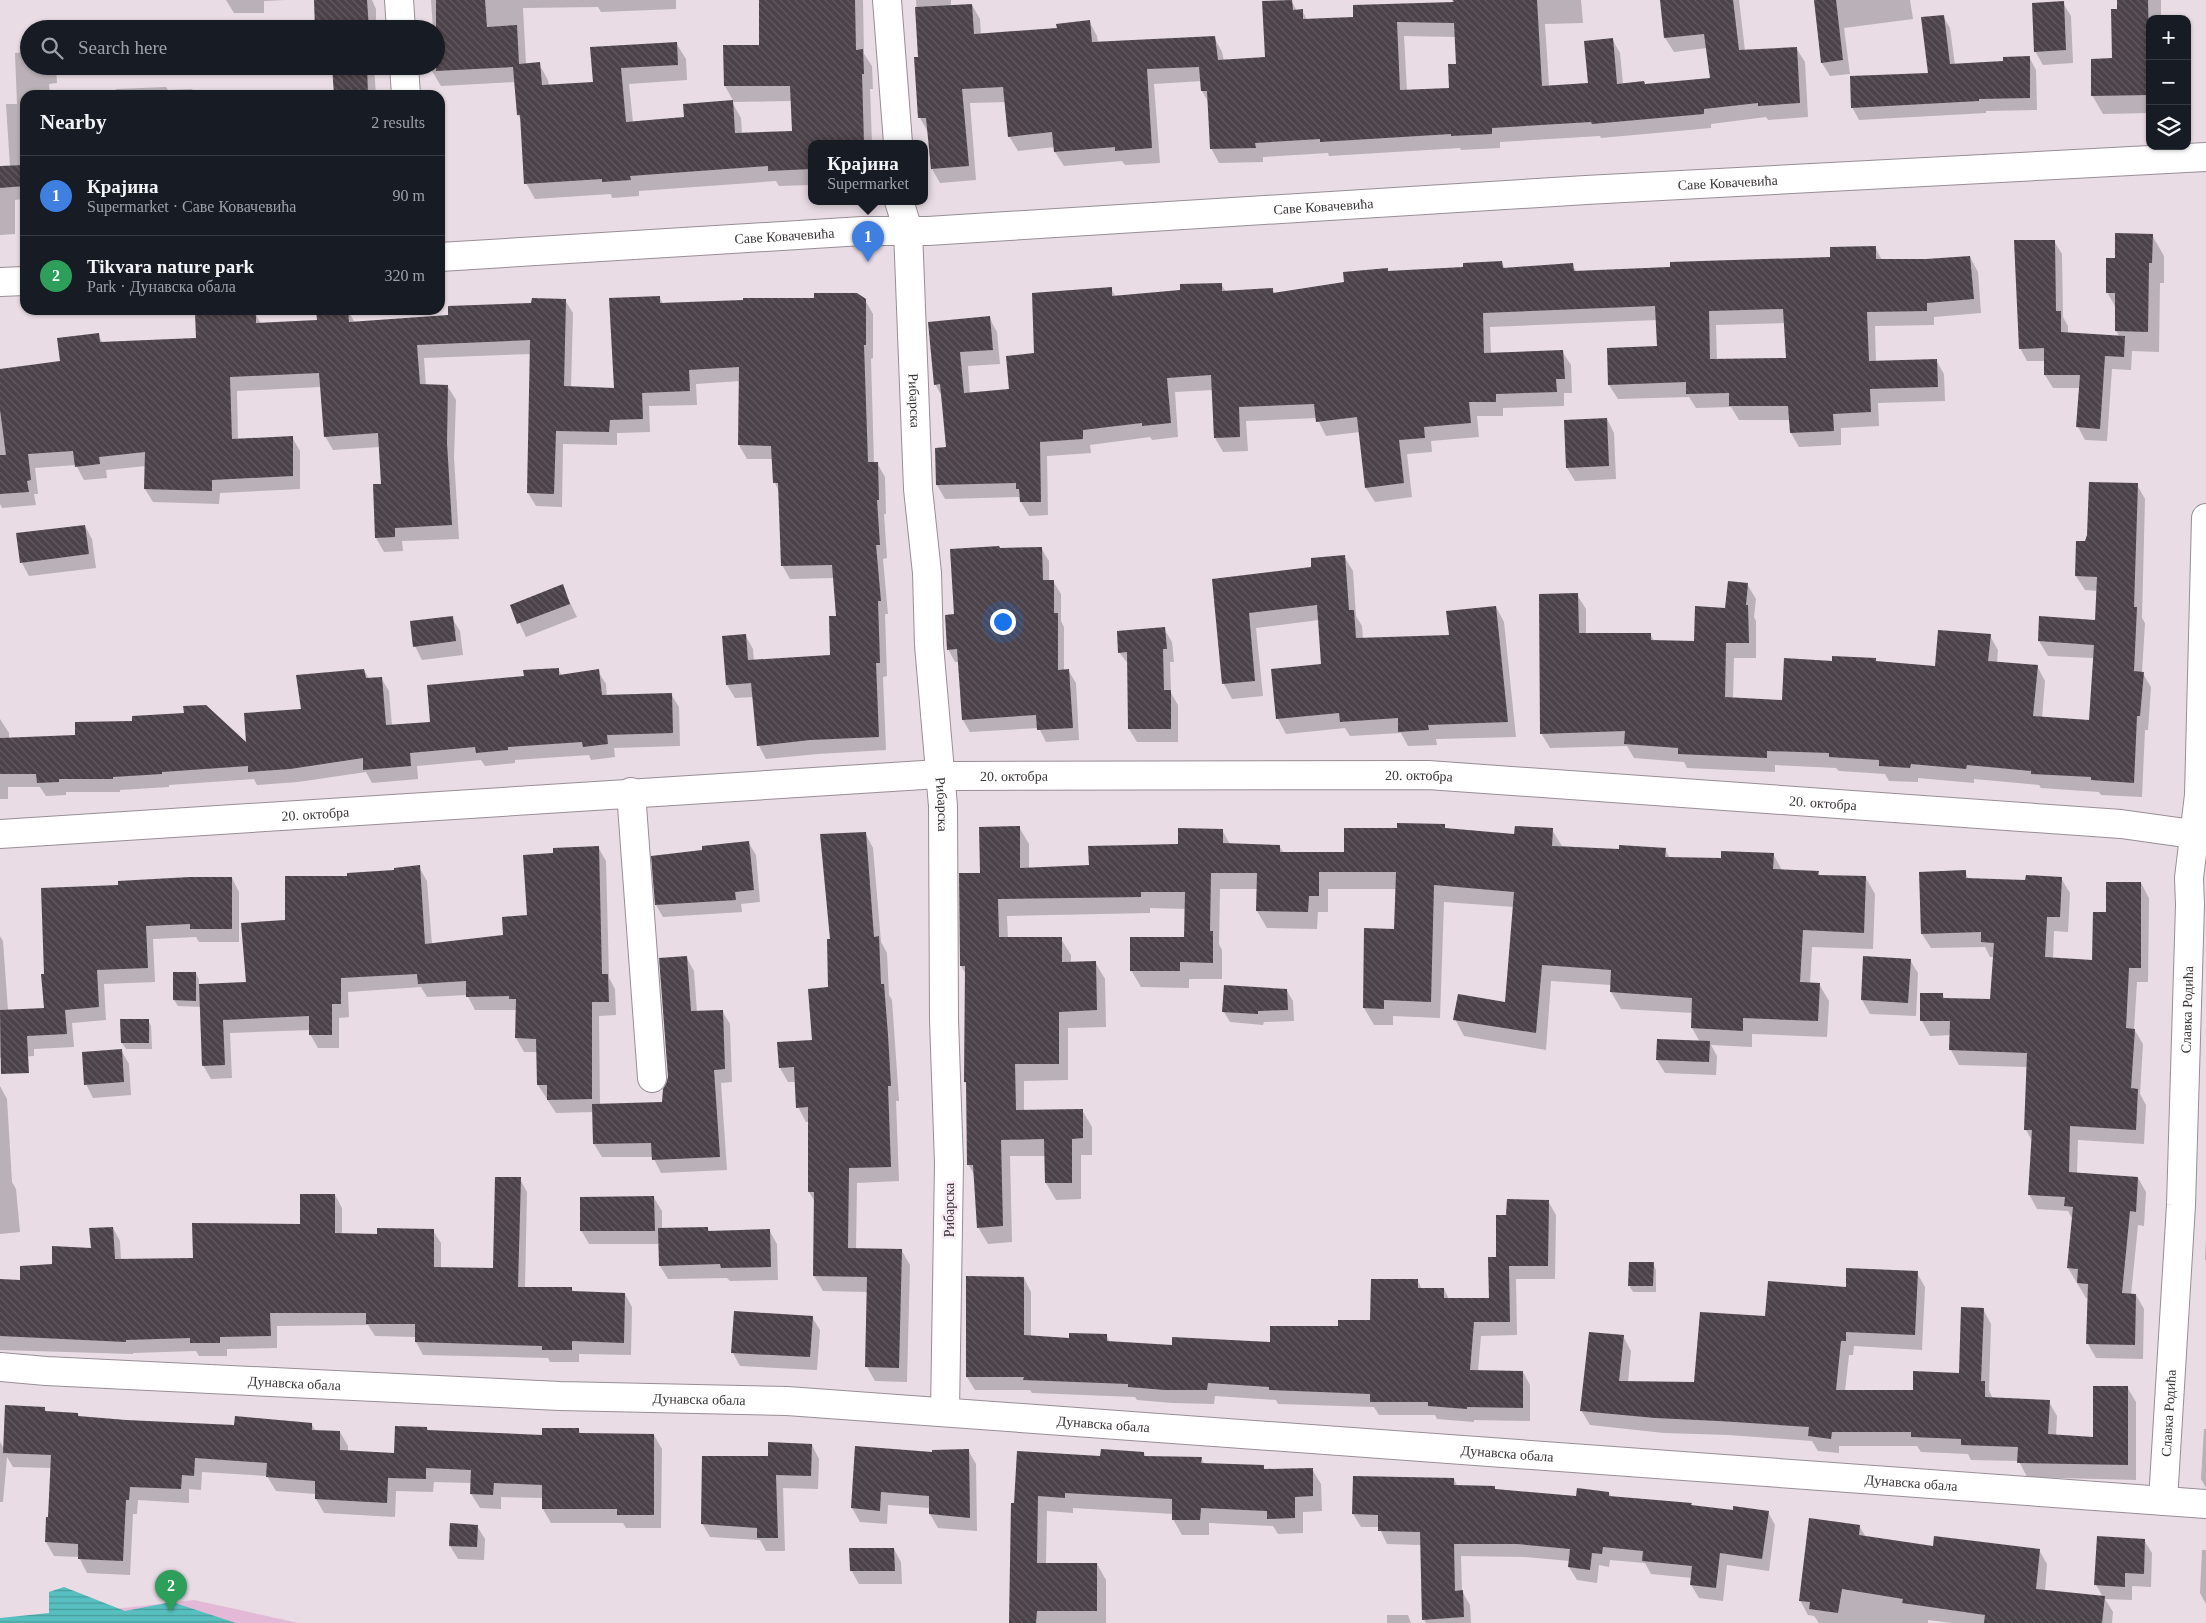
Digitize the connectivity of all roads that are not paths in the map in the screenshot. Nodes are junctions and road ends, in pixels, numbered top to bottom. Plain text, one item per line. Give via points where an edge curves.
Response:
1 (399, 0) edge
2 (887, 0) edge
3 (400, 20) edge
4 (405, 75) edge
5 (406, 90) edge
6 (898, 140) edge
7 (2206, 157) edge
8 (900, 205) edge
9 (908, 230) junction
10 (445, 257) edge
11 (20, 281) edge
12 (0, 282) edge
13 (2206, 518) edge
14 (939, 774) junction
15 (631, 792) junction
16 (0, 834) edge
17 (2200, 834) edge
18 (652, 1078) dead end
19 (0, 1367) edge
20 (946, 1412) junction
21 (2163, 1501) junction
22 (2206, 1504) edge

1 - 3 street
2 - 6 street
4 - 5 street
7 - 9 street, Саве Ковачевића
8 - 9 street, Рибарска
9 - 10 street, Саве Ковачевића
9 - 14 street, Рибарска via 918,489 927,572 928,645
11 - 12 street
13 - 17 street, Славка Родића
14 - 15 street, 20. октобра
14 - 17 street, 20. октобра via 1428,775 2092,822
14 - 20 street, Рибарска via 943,806 944,1020 949,1163
15 - 16 street, 20. октобра
15 - 18 street
17 - 21 street, Славка Родића via 2189,878 2181,1205
19 - 20 street, Дунавска обала via 560,1396 787,1401
20 - 21 street, Дунавска обала
21 - 22 street, Дунавска обала

